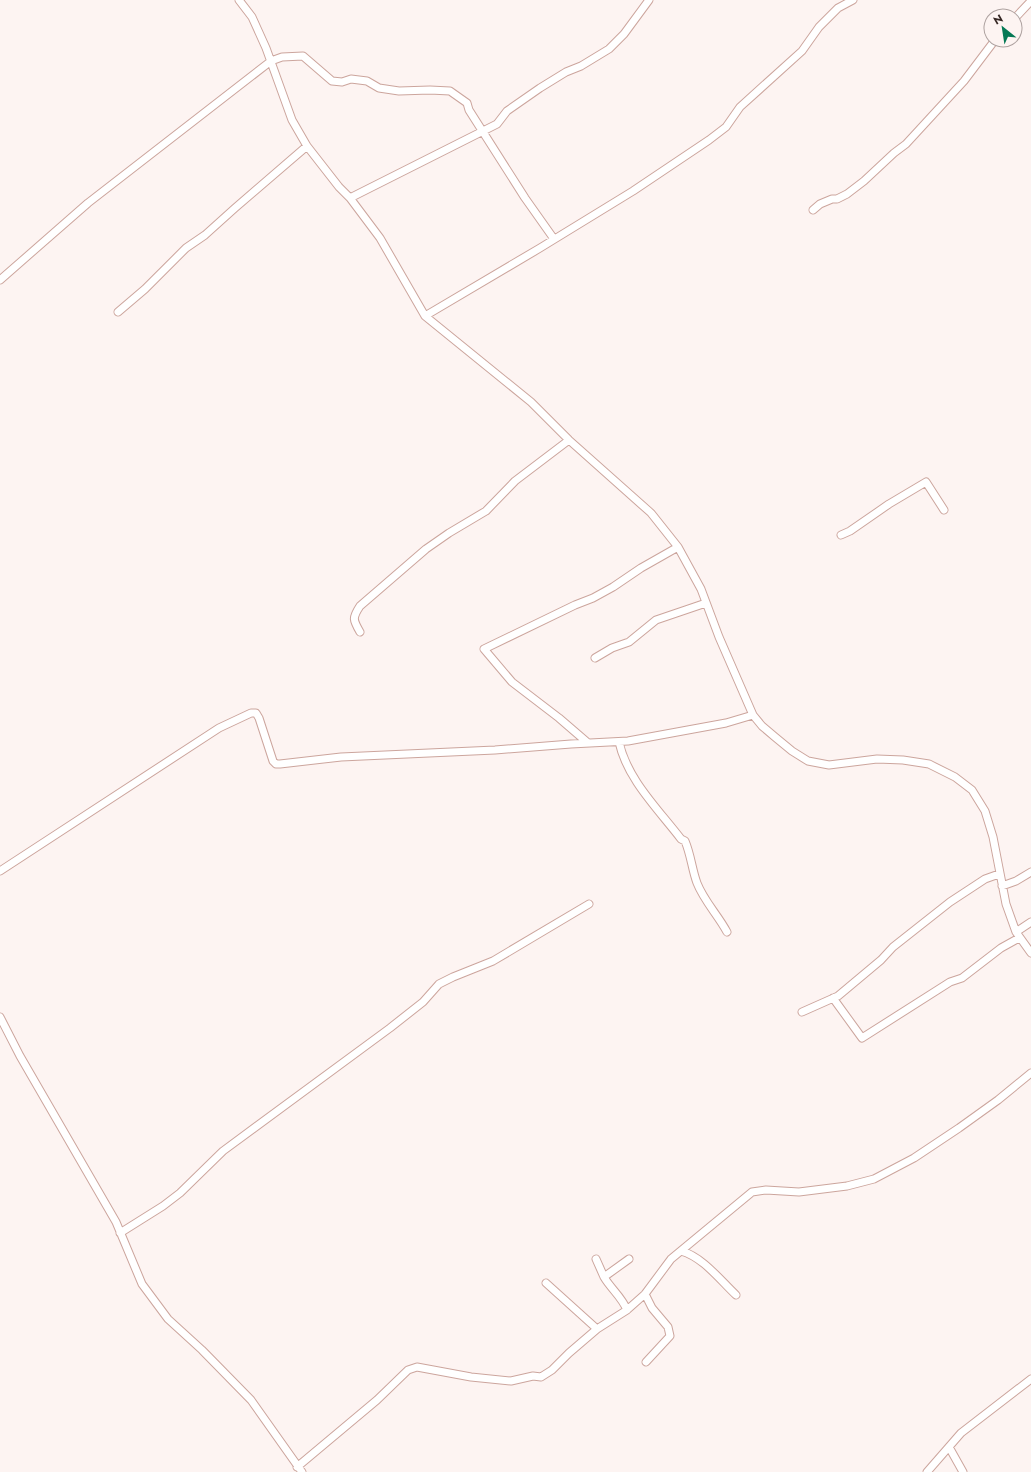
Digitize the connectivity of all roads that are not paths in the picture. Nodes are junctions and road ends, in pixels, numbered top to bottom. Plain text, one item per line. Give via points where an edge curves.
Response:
1 (239, 0) edge
2 (649, 0) edge
3 (853, 0) edge
4 (1031, 1) edge
5 (1023, 10) edge
6 (989, 48) edge
7 (271, 61) junction
8 (482, 131) junction
9 (307, 146) junction
10 (350, 198) junction
11 (813, 210) dead end
12 (554, 239) junction
13 (0, 280) edge
14 (118, 312) dead end
15 (425, 316) junction
16 (569, 440) junction
17 (944, 510) dead end
18 (841, 535) dead end
19 (678, 547) junction
20 (706, 603) junction
21 (360, 632) dead end
22 (595, 658) dead end
23 (753, 715) junction
24 (619, 742) junction
25 (588, 743) junction
26 (0, 871) edge
27 (1031, 872) edge
28 (999, 874) junction
29 (1002, 886) junction
30 (589, 904) dead end
31 (1031, 922) edge
32 (726, 932) dead end
33 (1018, 935) junction
34 (1031, 953) edge
35 (833, 998) junction
36 (802, 1012) dead end
37 (0, 1017) edge
38 (1031, 1073) edge
39 (120, 1233) junction
40 (681, 1251) junction
41 (629, 1259) dead end
42 (596, 1260) dead end
43 (604, 1277) junction
44 (546, 1283) dead end
45 (645, 1294) junction
46 (736, 1295) dead end
47 (627, 1310) junction
48 (597, 1330) junction
49 (646, 1362) dead end
50 (1031, 1379) edge
51 (949, 1447) junction
52 (300, 1469) edge
53 (927, 1472) edge
54 (963, 1472) edge

1 - 7 street via 252,17
2 - 8 street via 610,49 540,88 507,111 497,124
3 - 12 street via 838,8 819,27 802,51 740,107 726,127 715,136 633,191
4 - 5 street
6 - 11 street via 964,81 906,144 847,194 820,204
7 - 8 street via 303,56 336,82 351,78 367,81 378,88 399,91 450,91 467,103
7 - 9 street via 292,120
7 - 13 street via 88,203
8 - 10 street
8 - 12 street
9 - 10 street
9 - 14 street via 205,235 186,248
10 - 15 street via 380,238
12 - 15 street
15 - 16 street via 531,402
16 - 19 street via 652,513
16 - 21 street via 516,481 486,511 426,549 360,606 354,615
17 - 18 street via 926,482
19 - 20 street
19 - 25 street via 593,598 484,649 512,682
20 - 22 street via 656,620 629,642
20 - 23 street
23 - 24 street via 726,723
23 - 28 street via 792,751 808,760 829,765 877,759 903,760 929,764 955,777 972,790 985,811 993,836
24 - 25 street
24 - 32 street via 625,762 636,781 685,841 697,883
25 - 26 street via 341,757 276,764 259,718 256,713 251,713 219,728
27 - 29 street
28 - 29 street
28 - 35 street via 985,879 950,902
29 - 33 street
30 - 39 street via 493,961 439,984 423,1002 390,1028 223,1150 180,1193
31 - 33 street
33 - 34 street
33 - 35 street via 962,978 938,989 862,1038
35 - 36 street
37 - 39 street
38 - 40 street via 966,1123 896,1168 874,1179 847,1186 799,1192 756,1190
39 - 52 street via 142,1284 168,1320 251,1400
40 - 45 street via 671,1259
40 - 46 street via 696,1258
41 - 43 street
42 - 43 street
43 - 47 street via 624,1301
44 - 48 street
45 - 47 street
45 - 49 street via 652,1308 668,1327 670,1336
47 - 48 street
48 - 52 street via 552,1370 541,1376 511,1381 417,1367 408,1370
50 - 51 street via 961,1433
51 - 53 street
51 - 54 street

